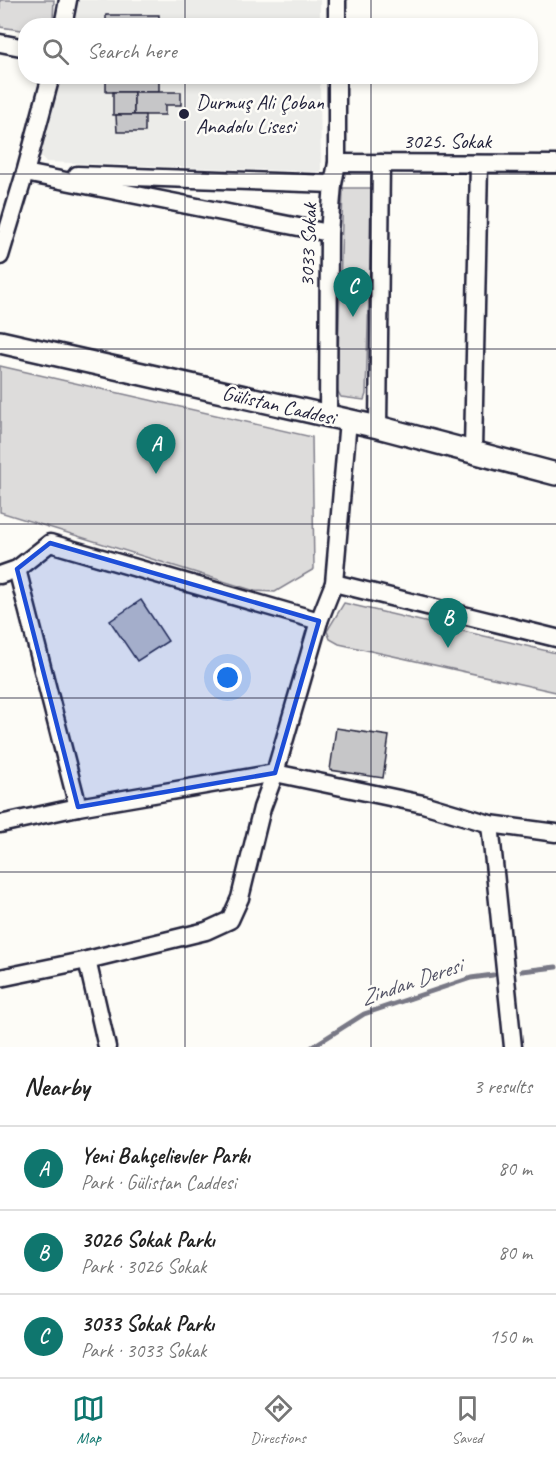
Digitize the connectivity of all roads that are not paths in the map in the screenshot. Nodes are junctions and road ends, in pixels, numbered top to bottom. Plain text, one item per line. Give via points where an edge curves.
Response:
1 (68, 0) edge
2 (337, 0) edge
3 (65, 18) edge
4 (337, 18) edge
5 (0, 44) edge
6 (18, 47) edge
7 (49, 84) edge
8 (337, 84) edge
9 (338, 163) junction
10 (381, 163) junction
11 (479, 164) junction
12 (556, 164) edge
13 (25, 173) junction
14 (333, 184) junction
15 (329, 233) junction
16 (0, 256) edge
17 (0, 342) edge
18 (338, 418) junction
19 (378, 427) junction
20 (473, 450) junction
21 (556, 474) edge
22 (17, 568) junction
23 (0, 575) edge
24 (334, 583) junction
25 (319, 621) junction
26 (556, 638) edge
27 (275, 773) junction
28 (78, 807) junction
29 (0, 824) edge
30 (490, 824) junction
31 (556, 833) edge
32 (87, 960) junction
33 (0, 978) edge
34 (107, 1047) edge
35 (513, 1047) edge

1 - 3 street
2 - 4 street
5 - 6 street
7 - 13 street
8 - 9 street, 3033 Sokak
9 - 10 street, 3025. Sokak
9 - 14 street, 3033 Sokak
10 - 11 street, 3025. Sokak
10 - 19 street
11 - 12 street, 3025. Sokak
11 - 20 street
13 - 14 street
13 - 15 street
13 - 16 street
14 - 15 street, 3033 Sokak
15 - 18 street, 3033 Sokak
17 - 18 street, Gülistan Caddesi
18 - 19 street, Gülistan Caddesi
18 - 24 street, 3033 Sokak
19 - 20 street, Gülistan Caddesi
20 - 21 street, Gülistan Caddesi
22 - 23 street
22 - 25 street via 50,543
22 - 28 street
24 - 25 street, 3033 Sokak
24 - 26 street
25 - 27 street, 3033 Sokak
27 - 28 street
27 - 30 street via 423,804
27 - 32 street, 3033 Sokak via 262,808 240,898 230,920 206,931
28 - 29 street
30 - 31 street
30 - 35 street
32 - 33 street
32 - 34 street

